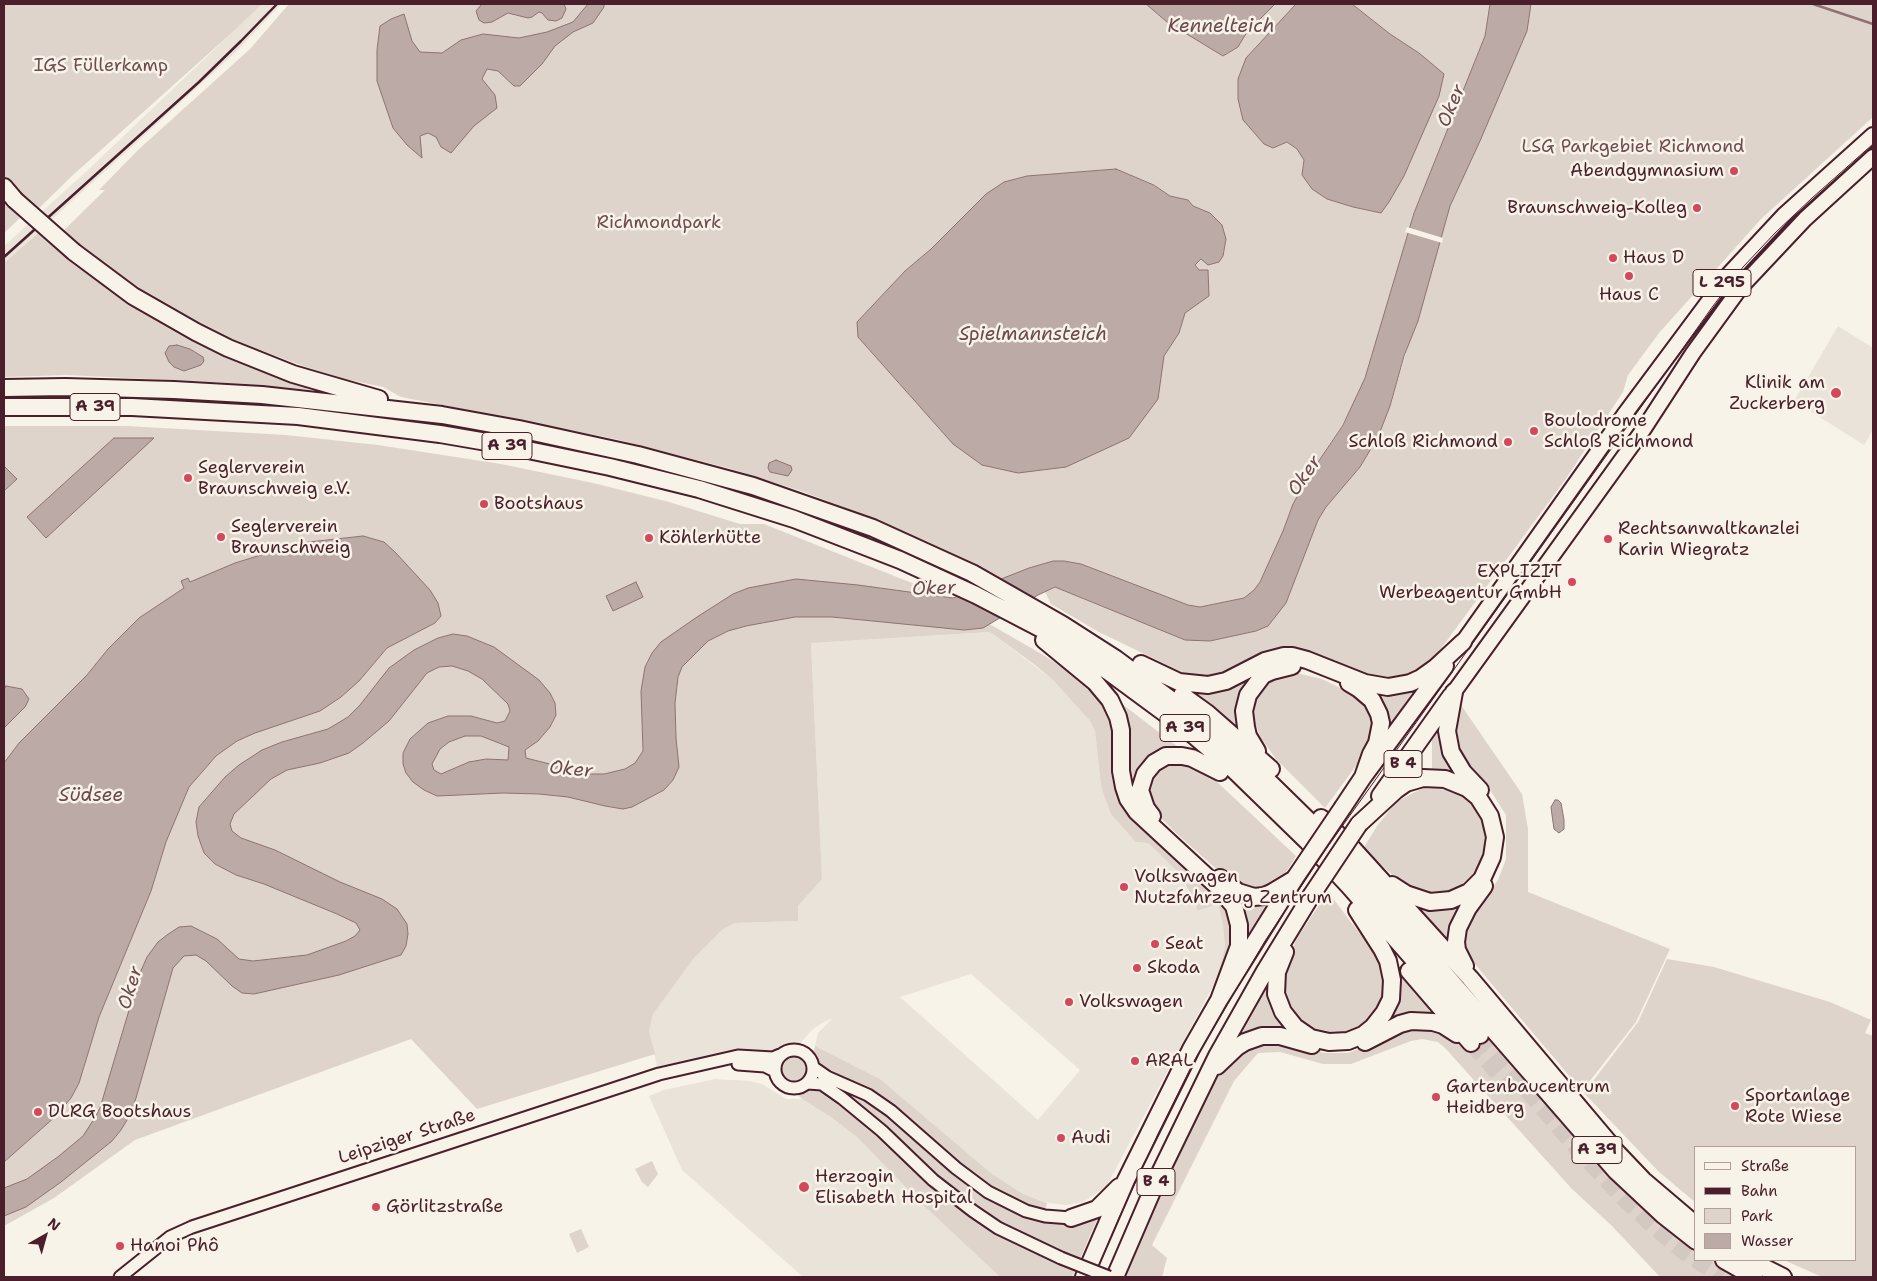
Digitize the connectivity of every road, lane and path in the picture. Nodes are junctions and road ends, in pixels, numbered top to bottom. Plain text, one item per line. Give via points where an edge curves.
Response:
1 (1873, 135) edge
2 (1873, 158) edge
3 (4, 187) edge
4 (4, 388) edge
5 (4, 407) edge
6 (442, 416) junction
7 (1067, 623) junction
8 (1044, 636) junction
9 (1462, 642) junction
10 (1140, 664) junction
11 (1454, 692) junction
12 (1220, 772) junction
13 (1363, 777) junction
14 (1280, 778) junction
15 (1359, 824) junction
16 (1362, 860) junction
17 (1295, 878) junction
18 (1357, 910) junction
19 (1296, 920) junction
20 (1470, 978) junction
21 (1220, 1000) junction
22 (1475, 1039) junction
23 (1510, 1048) junction
24 (780, 1056) junction
25 (719, 1061) junction
26 (814, 1068) junction
27 (775, 1071) junction
28 (808, 1083) junction
29 (1201, 1088) junction
30 (1610, 1144) junction
31 (1126, 1180) junction
32 (1071, 1218) joint
33 (1694, 1223) edge
34 (1694, 1239) edge
35 (1726, 1261) edge
36 (1750, 1261) edge
37 (120, 1277) edge
38 (1084, 1277) edge
39 (1109, 1277) edge
40 (1115, 1277) edge
41 (1754, 1277) edge
42 (1783, 1277) edge

1 - 9 main road, L 295 via 1779,220 1729,274
2 - 11 main road, L 295 via 1805,219 1741,287 1643,430
3 - 6 highway, bridge via 74,252 133,296 196,332 292,374
4 - 6 highway, A 39 via 200,391
5 - 8 highway, A 39 via 213,410 338,421 440,434 565,457 716,494 794,518 900,560 997,605
6 - 7 highway, A 39 via 638,454 753,486 901,540
7 - 10 highway
7 - 23 highway, A 39 via 1168,696 1268,781 1351,867
8 - 12 highway via 1158,720
8 - 21 highway via 1110,700 1121,730 1124,787 1137,812 1217,886 1234,906 1239,924 1239,946
8 - 22 highway, A 39 via 1083,654 1135,690 1233,769 1348,885
9 - 10 highway via 1421,678 1388,688 1365,683 1292,656 1265,661 1226,681 1208,685 1179,682
9 - 13 highway, B 4
10 - 14 highway via 1207,713
11 - 15 highway, B 4
11 - 20 highway via 1447,731 1451,752 1494,809 1502,843 1491,876 1458,928 1457,950
12 - 17 highway via 1192,758 1166,756 1145,774 1140,790 1146,808 1238,892 1254,897 1264,896
12 - 18 highway via 1279,827
13 - 14 highway via 1380,733 1379,714 1372,700 1352,684 1311,669 1292,666 1263,675 1248,695 1244,711 1248,736
13 - 17 highway, B 4, bridge
14 - 16 highway
15 - 16 highway via 1396,790 1423,778 1434,778 1468,788 1478,797 1490,816 1495,837 1492,857 1482,879 1464,895 1444,902 1406,894
15 - 19 highway, B 4, bridge
16 - 20 highway
17 - 21 highway, B 4
18 - 19 highway via 1388,961 1392,989 1389,1004 1373,1028 1348,1041 1329,1042 1311,1038 1295,1027 1278,1004 1277,972 1292,940
18 - 22 highway
19 - 29 highway, B 4 via 1232,1028
20 - 30 highway
21 - 31 highway, B 4 via 1191,1049
22 - 29 highway via 1444,1025 1424,1021 1400,1024 1345,1048 1325,1048 1291,1038 1262,1036 1245,1042 1230,1053
23 - 30 highway via 1538,1071
23 - 34 highway, A 39 via 1616,1171
24 - 25 street, Leipziger Straße via 738,1056
24 - 26 street, Leipziger Straße via 791,1050 800,1050 808,1055
24 - 27 street
25 - 27 street, Leipziger Straße via 765,1066
25 - 37 street, Leipziger Straße via 659,1074 192,1226 170,1237
26 - 28 street
26 - 32 street via 891,1111 988,1192 1026,1211
27 - 28 street, Leipziger Straße via 781,1083 788,1087 796,1088
28 - 39 street, Leipziger Straße, bridge via 822,1084 842,1098 933,1180 998,1228
29 - 40 highway, B 4
30 - 33 highway via 1644,1180
31 - 32 highway via 1097,1209
31 - 38 highway, B 4
35 - 41 highway
36 - 42 highway

